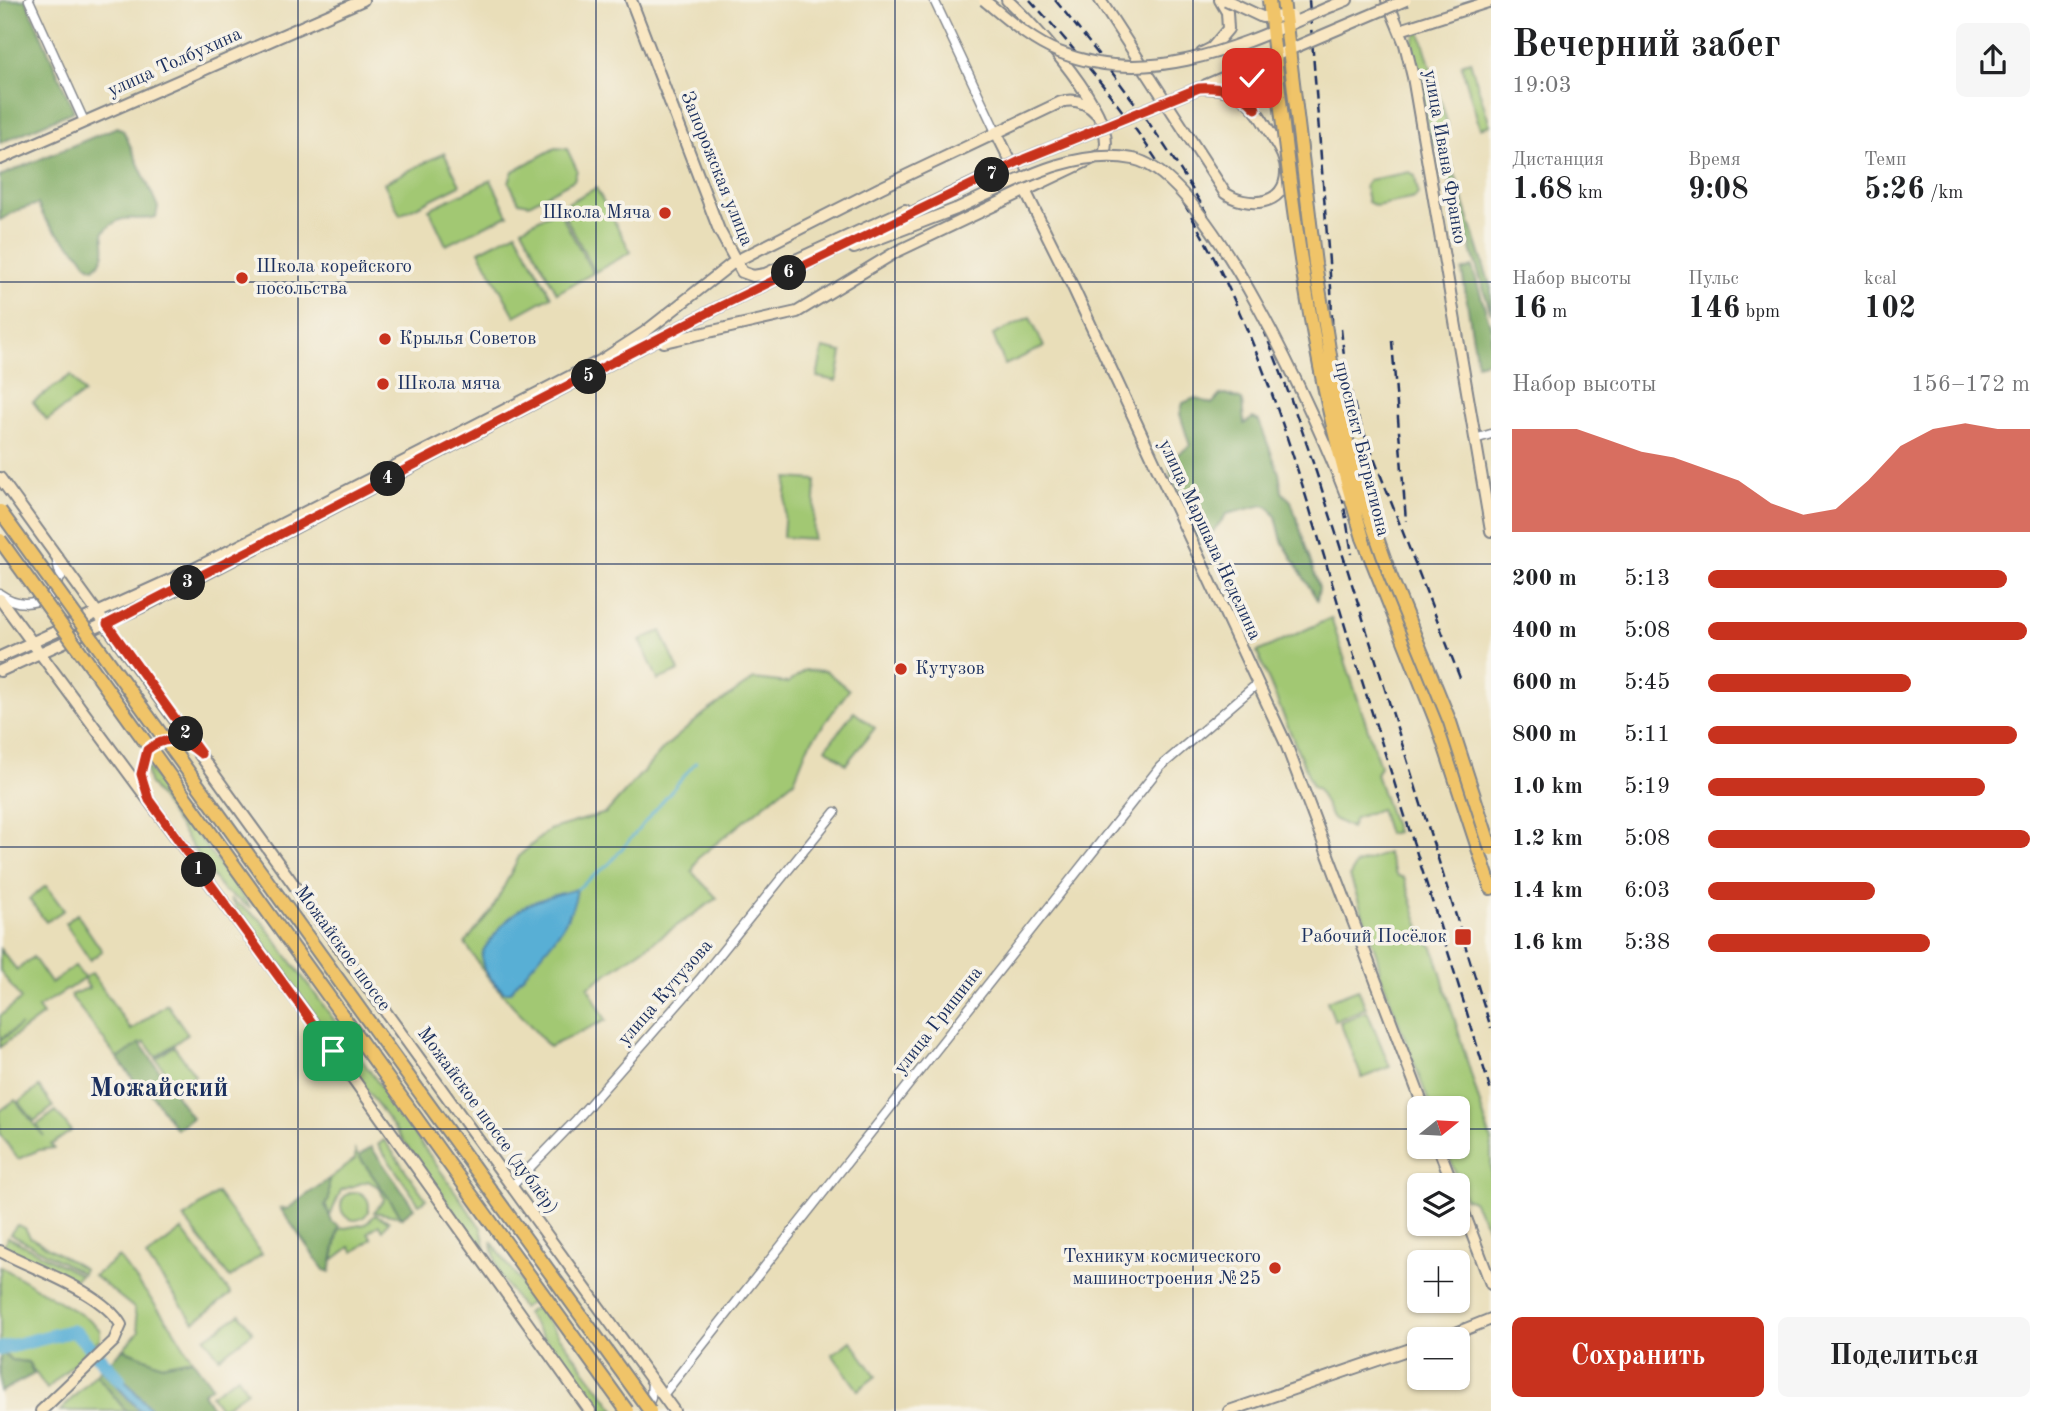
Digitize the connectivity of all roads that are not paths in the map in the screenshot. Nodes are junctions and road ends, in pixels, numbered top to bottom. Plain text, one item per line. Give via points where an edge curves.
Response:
1 (29, 0) edge
2 (363, 0) edge
3 (631, 0) edge
4 (934, 0) edge
5 (984, 0) edge
6 (1007, 0) edge
7 (1100, 0) edge
8 (1220, 0) edge
9 (1226, 0) edge
10 (1269, 0) edge
11 (1283, 0) edge
12 (1347, 0) edge
13 (1387, 0) edge
14 (1406, 0) edge
15 (1491, 1) edge
16 (1332, 6) junction
17 (1400, 30) junction
18 (1265, 60) junction
19 (1186, 61) junction
20 (1077, 80) junction
21 (1199, 88) junction
22 (1061, 102) junction
23 (1256, 109) junction
24 (1096, 113) junction
25 (84, 121) junction
26 (996, 132) junction
27 (0, 159) edge
28 (1027, 191) junction
29 (935, 202) junction
30 (734, 262) junction
31 (802, 267) junction
32 (626, 358) junction
33 (1491, 434) edge
34 (1475, 439) junction
35 (0, 478) edge
36 (0, 511) edge
37 (1491, 531) edge
38 (1363, 538) junction
39 (0, 540) edge
40 (52, 550) junction
41 (0, 596) edge
42 (100, 613) junction
43 (107, 624) junction
44 (33, 643) junction
45 (41, 654) junction
46 (0, 657) edge
47 (0, 671) edge
48 (1257, 684) junction
49 (201, 754) junction
50 (149, 800) junction
51 (835, 813) dead end
52 (1491, 849) edge
53 (1491, 888) edge
54 (1418, 1096) edge
55 (512, 1186) junction
56 (1470, 1229) edge
57 (0, 1251) edge
58 (1491, 1284) edge
59 (1491, 1319) edge
60 (1470, 1327) edge
61 (1407, 1350) edge
62 (651, 1378) junction
63 (663, 1395) junction
64 (41, 1411) edge
65 (590, 1411) edge
66 (628, 1411) edge
67 (644, 1411) edge
68 (650, 1411) edge
69 (674, 1411) edge
70 (1229, 1411) edge

1 - 25 street
2 - 25 street, улица Толбухина
3 - 30 street, Запорожская улица
4 - 26 street, улица Маршала Неделина
5 - 19 street, bridge via 1033,38 1090,62 1140,68
6 - 20 street
7 - 23 street, bridge via 1216,180 1236,200 1250,204 1277,195 1286,173 1281,151
8 - 19 street, bridge via 1227,12 1228,29 1212,48
9 - 16 street, bridge via 1251,14 1283,18
10 - 38 main road, проспект Багратиона, bridge via 1302,265 1326,405
11 - 52 main road, проспект Багратиона, bridge via 1315,264 1338,404 1361,493 1450,722
12 - 16 street
13 - 17 street, улица Ивана Франко
14 - 18 street, bridge
15 - 17 street
16 - 19 street, bridge
17 - 34 street, улица Ивана Франко via 1413,77
18 - 21 street
18 - 23 street via 1251,85
20 - 22 street via 1078,87
20 - 24 street
21 - 23 street via 1228,89
21 - 29 street, bridge via 1024,159
22 - 24 street via 1080,101
22 - 26 street
24 - 28 street via 1107,137 1104,153
25 - 27 street, улица Толбухина
26 - 28 street, улица Маршала Неделина
26 - 30 street
28 - 32 street via 896,252 784,317 684,336
28 - 48 street, улица Маршала Неделина
29 - 30 street, Запорожская улица via 886,217 765,274 747,275
29 - 31 street
30 - 42 street via 602,360
31 - 32 street
31 - 38 street, bridge via 956,209 1046,169 1102,158 1134,159 1173,183 1214,236 1281,349 1316,420
32 - 43 street
33 - 34 street
34 - 37 street, улица Ивана Франко
35 - 40 street, Можайское шоссе (дублёр)
36 - 68 main road, Можайское шоссе, bridge
38 - 53 main road, проспект Багратиона via 1438,726
39 - 66 main road, Можайское шоссе, bridge
40 - 41 street via 61,577 50,596 25,604
40 - 42 street, Можайское шоссе (дублёр)
41 - 44 street
42 - 43 street, Можайское шоссе (дублёр)
42 - 44 street
43 - 45 street
43 - 49 street, Можайское шоссе (дублёр)
44 - 45 street
44 - 46 street
45 - 47 street
45 - 50 street
48 - 54 street, улица Маршала Неделина via 1286,744
48 - 63 street, улица Гришина via 1160,768
49 - 50 street via 179,740 166,740 147,750 141,774
49 - 55 street, Можайское шоссе (дублёр)
50 - 65 street
51 - 55 street, улица Кутузова via 700,979
55 - 62 street, Можайское шоссе (дублёр)
56 - 58 street
57 - 64 street via 71,1286 114,1313 121,1325 120,1333
59 - 60 street
61 - 70 street
62 - 63 street, Можайское шоссе (дублёр)
62 - 67 street via 651,1398
63 - 69 street, Можайское шоссе (дублёр)

